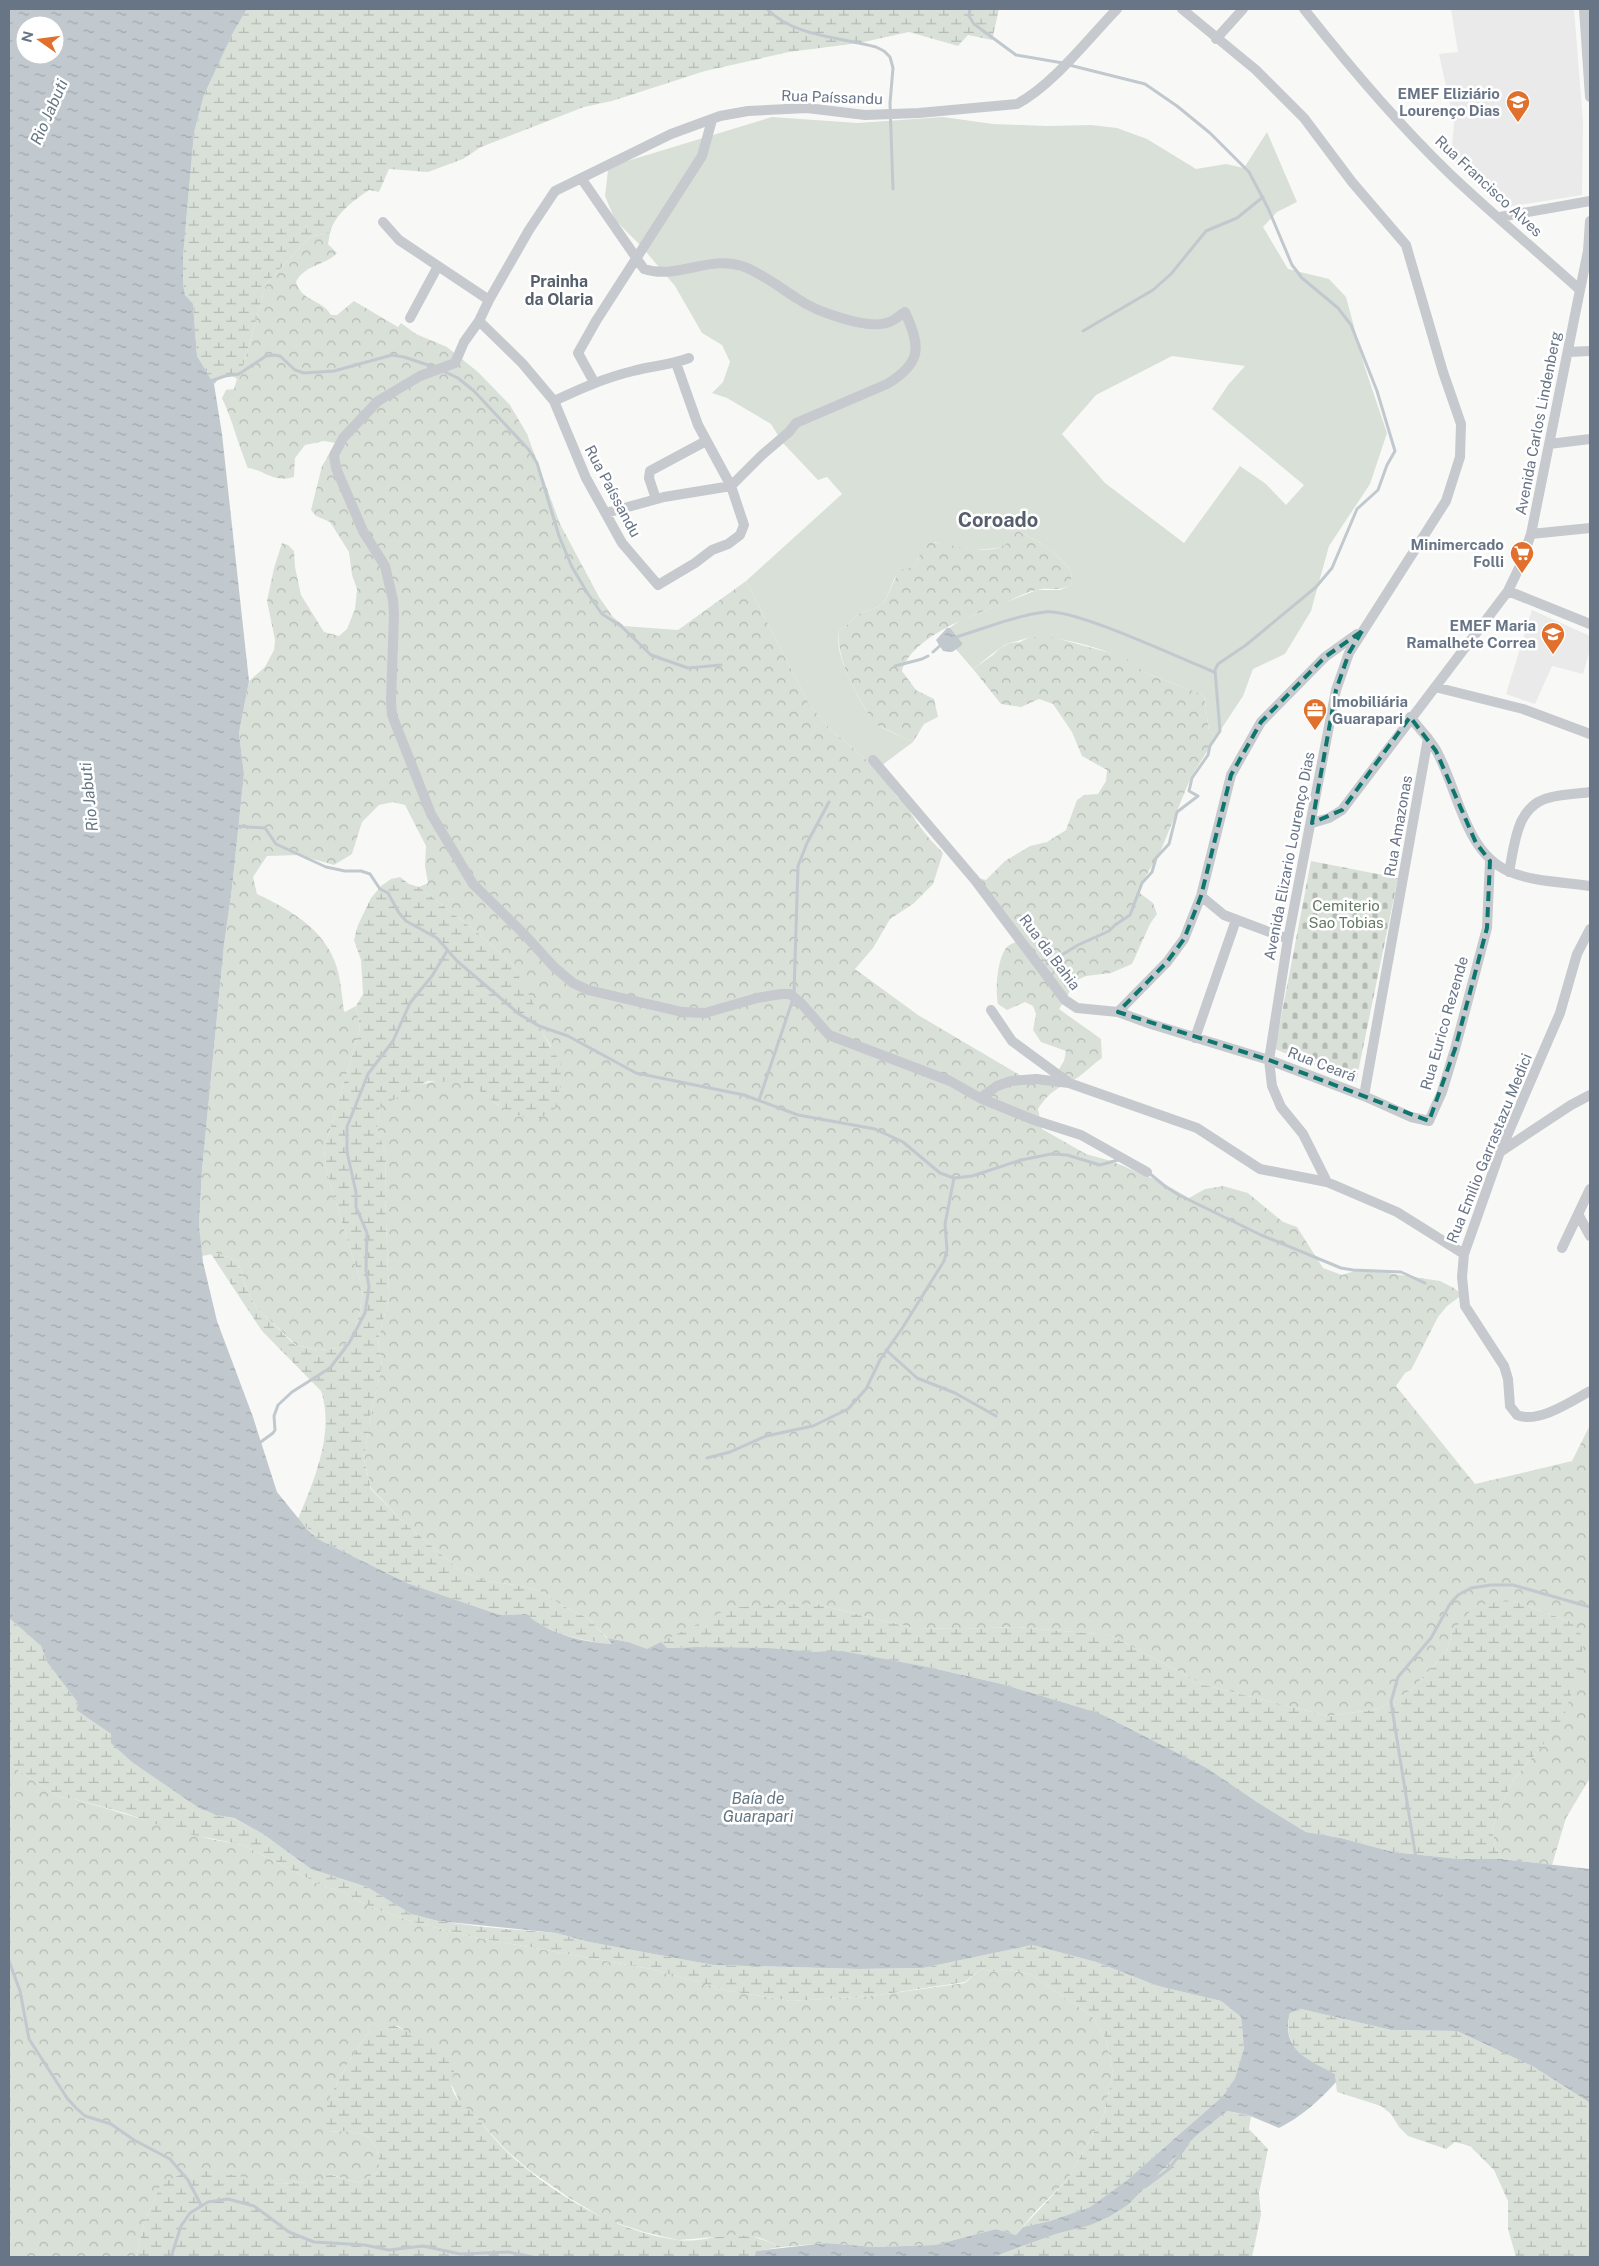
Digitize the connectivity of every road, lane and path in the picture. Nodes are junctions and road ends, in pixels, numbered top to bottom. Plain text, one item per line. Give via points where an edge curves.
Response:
1 (1117, 9) edge
2 (1182, 9) edge
3 (1243, 9) edge
4 (1304, 9) edge
5 (1584, 9) edge
6 (1216, 38) junction
7 (1590, 97) edge
8 (712, 120) junction
9 (580, 178) junction
10 (1590, 201) edge
11 (1500, 217) junction
12 (1590, 221) edge
13 (382, 222) dead end
14 (1590, 228) edge
15 (1589, 252) edge
16 (638, 257) junction
17 (438, 266) junction
18 (1580, 290) junction
19 (489, 300) junction
20 (410, 318) dead end
21 (479, 321) junction
22 (1590, 351) edge
23 (1568, 352) junction
24 (689, 358) dead end
25 (676, 363) junction
26 (594, 382) junction
27 (554, 401) junction
28 (1590, 439) edge
29 (706, 441) junction
30 (1549, 444) junction
31 (731, 486) junction
32 (656, 499) junction
33 (606, 512) junction
34 (1590, 528) edge
35 (1531, 534) junction
36 (1508, 590) junction
37 (1590, 624) edge
38 (1362, 631) junction
39 (1435, 687) junction
40 (1410, 717) junction
41 (1590, 734) edge
42 (1428, 738) junction
43 (873, 760) dead end
44 (1590, 792) edge
45 (1312, 822) junction
46 (1490, 861) junction
47 (1509, 872) junction
48 (1590, 886) edge
49 (1201, 896) junction
50 (1236, 920) junction
51 (1590, 929) edge
52 (1288, 939) junction
53 (991, 1010) dead end
54 (1118, 1012) junction
55 (1195, 1038) junction
56 (1269, 1060) junction
57 (1069, 1082) junction
58 (1590, 1095) edge
59 (1364, 1096) junction
60 (980, 1098) junction
61 (1500, 1152) junction
62 (1147, 1172) dead end
63 (1327, 1182) junction
64 (1590, 1189) edge
65 (1578, 1214) junction
66 (1590, 1236) edge
67 (1562, 1248) dead end
68 (1464, 1254) junction
69 (1590, 1391) edge

1 - 8 street, Rua Paíssandu via 1053,76 1029,98 1017,104 865,115 807,108 748,111
2 - 6 street, Avenida Elizario Lourenço Dias
3 - 6 street
4 - 11 street, Rua Francisco Alves via 1408,131
5 - 7 street
6 - 38 street, Avenida Elizario Lourenço Dias via 1256,70 1304,118 1352,182 1406,245 1442,372 1461,424 1460,457 1446,501
8 - 9 street, Rua Paíssandu via 671,134
8 - 16 street via 702,156
9 - 16 street
9 - 19 street, Rua Paíssandu via 555,192
10 - 11 street
11 - 18 street, Rua Francisco Alves
12 - 14 street, Avenida Carlos Lindenberg
13 - 17 street via 399,240
14 - 15 street, Avenida Carlos Lindenberg
15 - 18 street, Avenida Carlos Lindenberg
16 - 26 street via 578,353
16 - 31 street via 644,269 655,273 725,262 743,266 818,310 857,322 888,323 905,312 917,339 913,362 900,376 796,423
17 - 19 street
17 - 20 street
18 - 23 street, Avenida Carlos Lindenberg
19 - 21 street, Rua Paíssandu
21 - 27 street, Rua Paíssandu via 522,362
21 - 60 street, Rua Paíssandu via 455,362 420,376 378,401 344,438 334,455 336,468 364,531 385,566 393,600 392,715 431,814 474,884 554,968 588,990 682,1012 705,1013 757,998 790,994 829,1034 950,1081
22 - 23 street
23 - 30 street, Avenida Carlos Lindenberg
24 - 25 street
25 - 26 street via 634,370
25 - 29 street
26 - 27 street
27 - 33 street, Rua Paíssandu via 586,478
28 - 30 street
29 - 31 street
29 - 32 street via 650,471
30 - 35 street, Avenida Carlos Lindenberg
31 - 32 street
31 - 33 street, Rua Paíssandu via 744,525 740,535 658,585 622,543
32 - 33 street
34 - 35 street
35 - 36 street, Avenida Carlos Lindenberg
36 - 37 street
36 - 39 street, Avenida Carlos Lindenberg
38 - 45 street, Avenida Elizario Lourenço Dias via 1348,653 1336,690
38 - 49 street via 1325,657 1261,722 1231,775
39 - 40 street, Avenida Carlos Lindenberg
39 - 41 street via 1523,709
40 - 42 street
40 - 45 street, Avenida Carlos Lindenberg via 1342,810 1329,818
42 - 46 street via 1476,843
42 - 59 street, Rua Amazonas
43 - 54 street, Rua da Bahia via 975,880 1065,1000 1077,1008
44 - 47 street via 1550,797 1525,813 1518,826
45 - 52 street, Avenida Elizario Lourenço Dias
46 - 47 street
46 - 59 street, Rua Eurico Rezende via 1486,928 1455,1049 1429,1121
47 - 48 street
49 - 50 street via 1224,915
49 - 54 street via 1184,939 1167,962
50 - 52 street
50 - 55 street
51 - 61 street, Rua Emilio Garrastazu Medici via 1577,954 1560,1013
52 - 56 street, Avenida Elizario Lourenço Dias
53 - 57 street via 1012,1041
54 - 55 street, Rua da Bahia
55 - 56 street, Rua da Bahia
56 - 59 street, Rua Ceará
56 - 63 street, Avenida Elizario Lourenço Dias via 1272,1086 1281,1108 1303,1134
57 - 60 street via 1036,1078 1011,1081
57 - 63 street, Rua Emilio Garrastazu Medici via 1197,1128 1260,1169
58 - 61 street
60 - 62 street via 1081,1135
61 - 68 street, Rua Emilio Garrastazu Medici
63 - 68 street, Rua Emilio Garrastazu Medici via 1397,1212
64 - 65 street
65 - 66 street
65 - 67 street
68 - 69 street via 1465,1306 1504,1366 1510,1406 1515,1414 1522,1417 1541,1414

